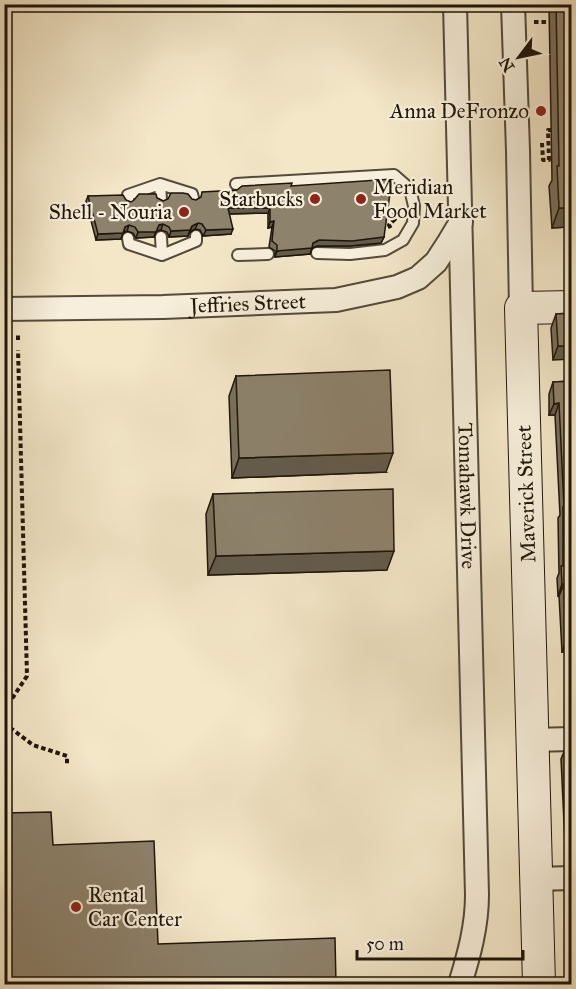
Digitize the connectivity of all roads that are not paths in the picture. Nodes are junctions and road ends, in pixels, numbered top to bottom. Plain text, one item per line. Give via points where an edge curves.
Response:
1 (455, 4) edge
2 (513, 4) edge
3 (160, 184) junction
4 (236, 184) dead end
5 (193, 198) edge
6 (161, 199) edge
7 (128, 200) edge
8 (460, 222) junction
9 (196, 236) dead end
10 (161, 237) dead end
11 (128, 238) dead end
12 (317, 253) dead end
13 (268, 254) dead end
14 (162, 255) junction
15 (238, 255) dead end
16 (572, 307) edge
17 (521, 308) junction
18 (4, 309) edge
19 (572, 739) edge
20 (532, 740) junction
21 (572, 878) edge
22 (536, 879) junction
23 (460, 984) edge
24 (539, 984) edge

1 - 8 street, Tomahawk Drive
2 - 17 street, Maverick Street
3 - 5 lane via 192,194
3 - 6 lane
3 - 7 lane via 128,195
4 - 12 lane via 394,175 410,189 413,223 403,240 386,250
8 - 18 street, Jeffries Street via 436,262 418,278 397,287 336,300 152,308
8 - 23 street, Tomahawk Drive via 477,905 474,934
9 - 14 lane via 196,241
10 - 14 lane
11 - 14 lane via 129,244
13 - 15 lane
16 - 17 main road
17 - 20 main road, Maverick Street
19 - 20 street
20 - 22 main road, Maverick Street
21 - 22 street
22 - 24 main road, Maverick Street

